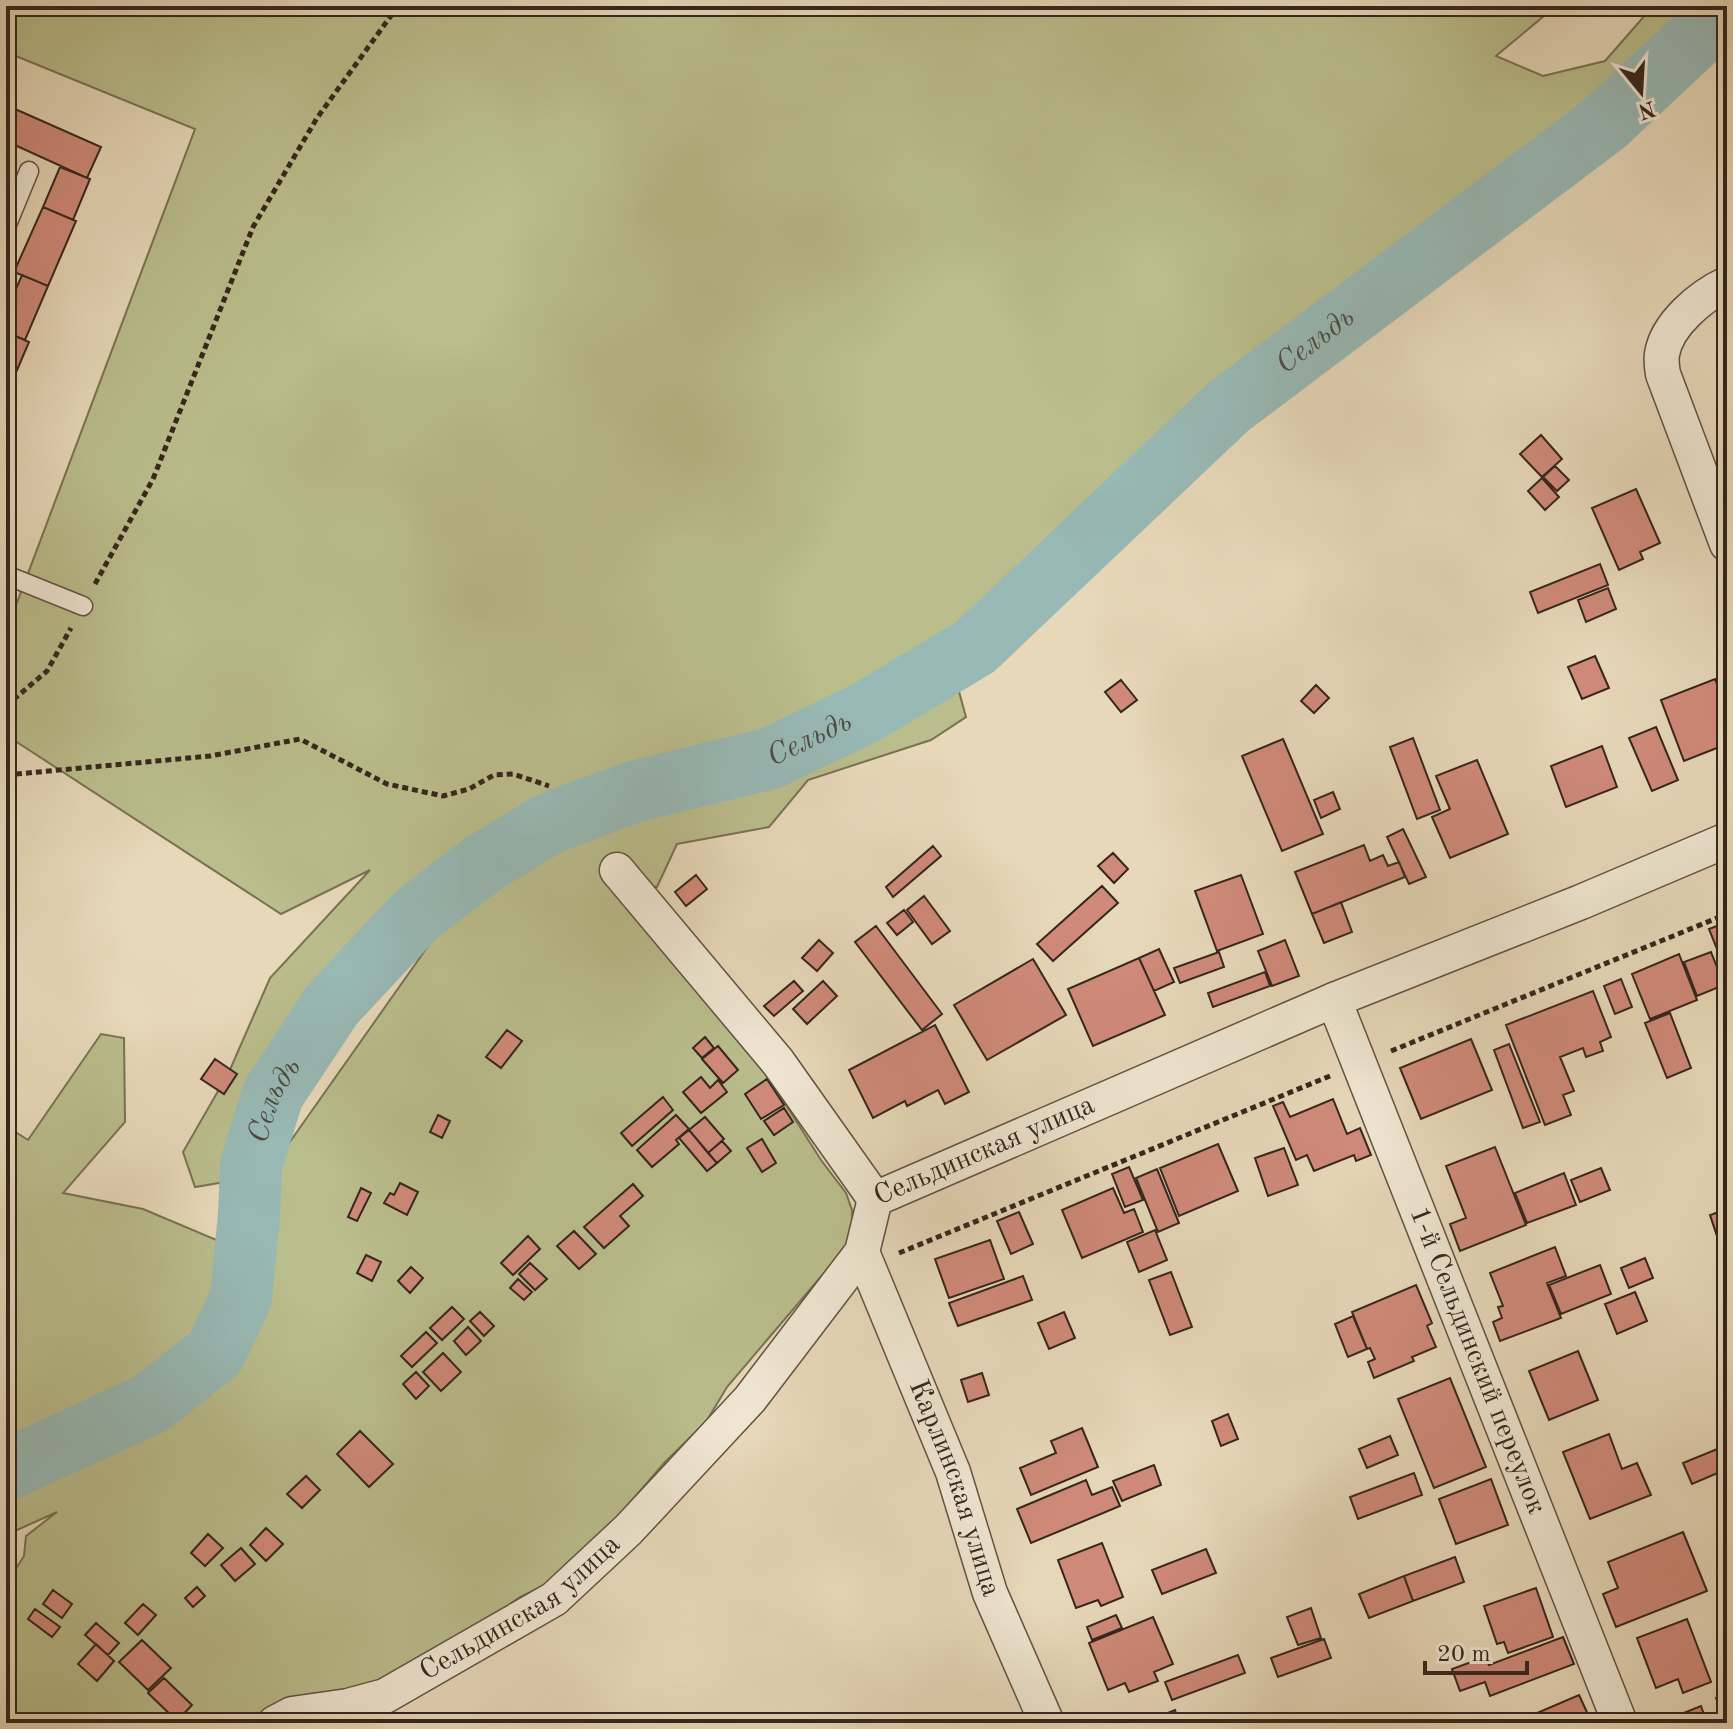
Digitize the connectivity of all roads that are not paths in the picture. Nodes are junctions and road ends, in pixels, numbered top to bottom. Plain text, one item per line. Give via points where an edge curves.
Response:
1 (29, 171) dead end
2 (6, 227) edge
3 (1727, 284) edge
4 (1727, 544) edge
5 (6, 575) edge
6 (83, 606) road end
7 (1727, 840) edge
8 (617, 870) dead end
9 (1334, 1000) junction
10 (875, 1199) junction
11 (864, 1259) junction
12 (275, 1723) edge
13 (1047, 1723) edge
14 (1620, 1723) edge

1 - 2 lane
3 - 4 street via 1692,307 1670,332 1662,354 1663,374
5 - 6 lane
7 - 9 street, Сельдинская улица
8 - 10 street via 778,1062
9 - 10 street, Сельдинская улица
9 - 14 street, 1-й Сельдинский переулок
10 - 11 street, Сельдинская улица
11 - 12 street, Сельдинская улица via 750,1399 628,1530 554,1599 385,1696 292,1714
11 - 13 street, Карлинская улица via 953,1472 990,1593

